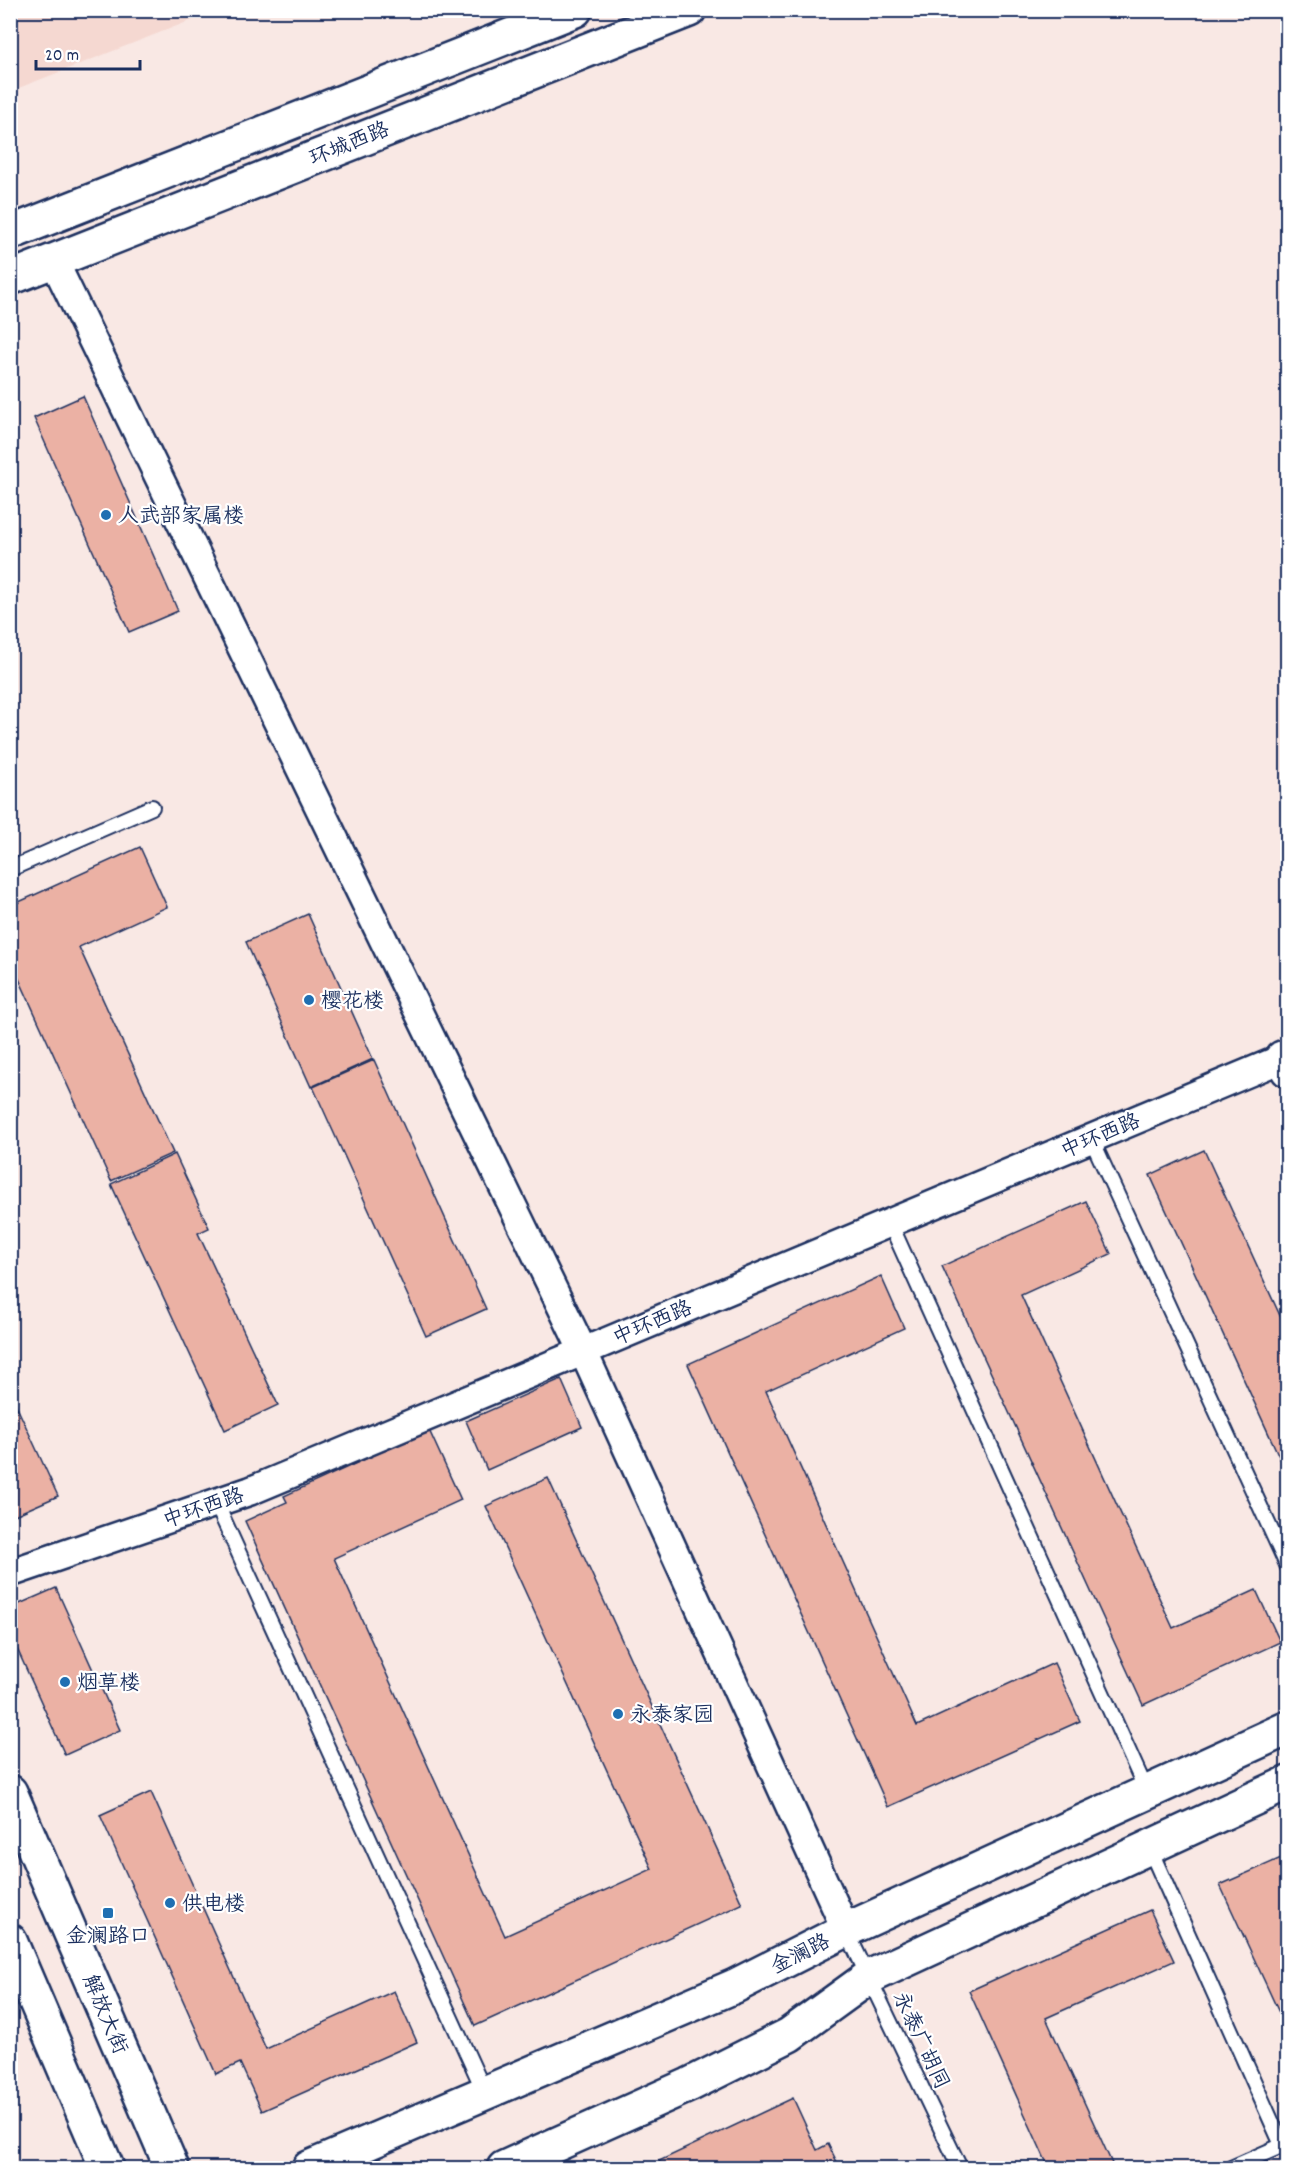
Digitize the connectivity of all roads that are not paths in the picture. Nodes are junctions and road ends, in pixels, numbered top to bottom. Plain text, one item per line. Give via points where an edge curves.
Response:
1 (575, 10) edge
2 (689, 10) edge
3 (10, 234) edge
4 (54, 261) junction
5 (10, 278) edge
6 (152, 807) dead end
7 (10, 869) edge
8 (1286, 1062) edge
9 (1091, 1138) junction
10 (890, 1223) junction
11 (583, 1351) junction
12 (216, 1503) junction
13 (1287, 1567) edge
14 (10, 1573) edge
15 (1287, 1728) edge
16 (1287, 1783) edge
17 (10, 1792) edge
18 (1147, 1792) junction
19 (1149, 1847) junction
20 (846, 1930) junction
21 (10, 1941) edge
22 (869, 1977) junction
23 (485, 2093) junction
24 (1286, 2146) edge
25 (107, 2169) edge
26 (172, 2169) edge
27 (309, 2169) edge
28 (504, 2169) edge
29 (960, 2169) edge
30 (1231, 2169) edge

1 - 3 street, 环城西路
2 - 4 street, 环城西路
4 - 5 street, 环城西路
4 - 11 street
6 - 7 lane
8 - 9 street, 中环西路
9 - 10 street, 中环西路
9 - 13 lane
10 - 11 street, 中环西路
10 - 18 lane
11 - 12 street, 中环西路
11 - 20 street
12 - 14 street, 中环西路
12 - 23 lane
15 - 18 street, 金澜路
16 - 19 street
17 - 26 street, 解放大街
18 - 20 street, 金澜路
19 - 22 street
19 - 24 lane
20 - 22 lane, 永泰广胡同
20 - 23 street, 金澜路 via 735,1986
21 - 25 street
22 - 28 street via 789,2034 689,2085
22 - 29 lane, 永泰广胡同
23 - 27 street, 金澜路
24 - 30 lane

